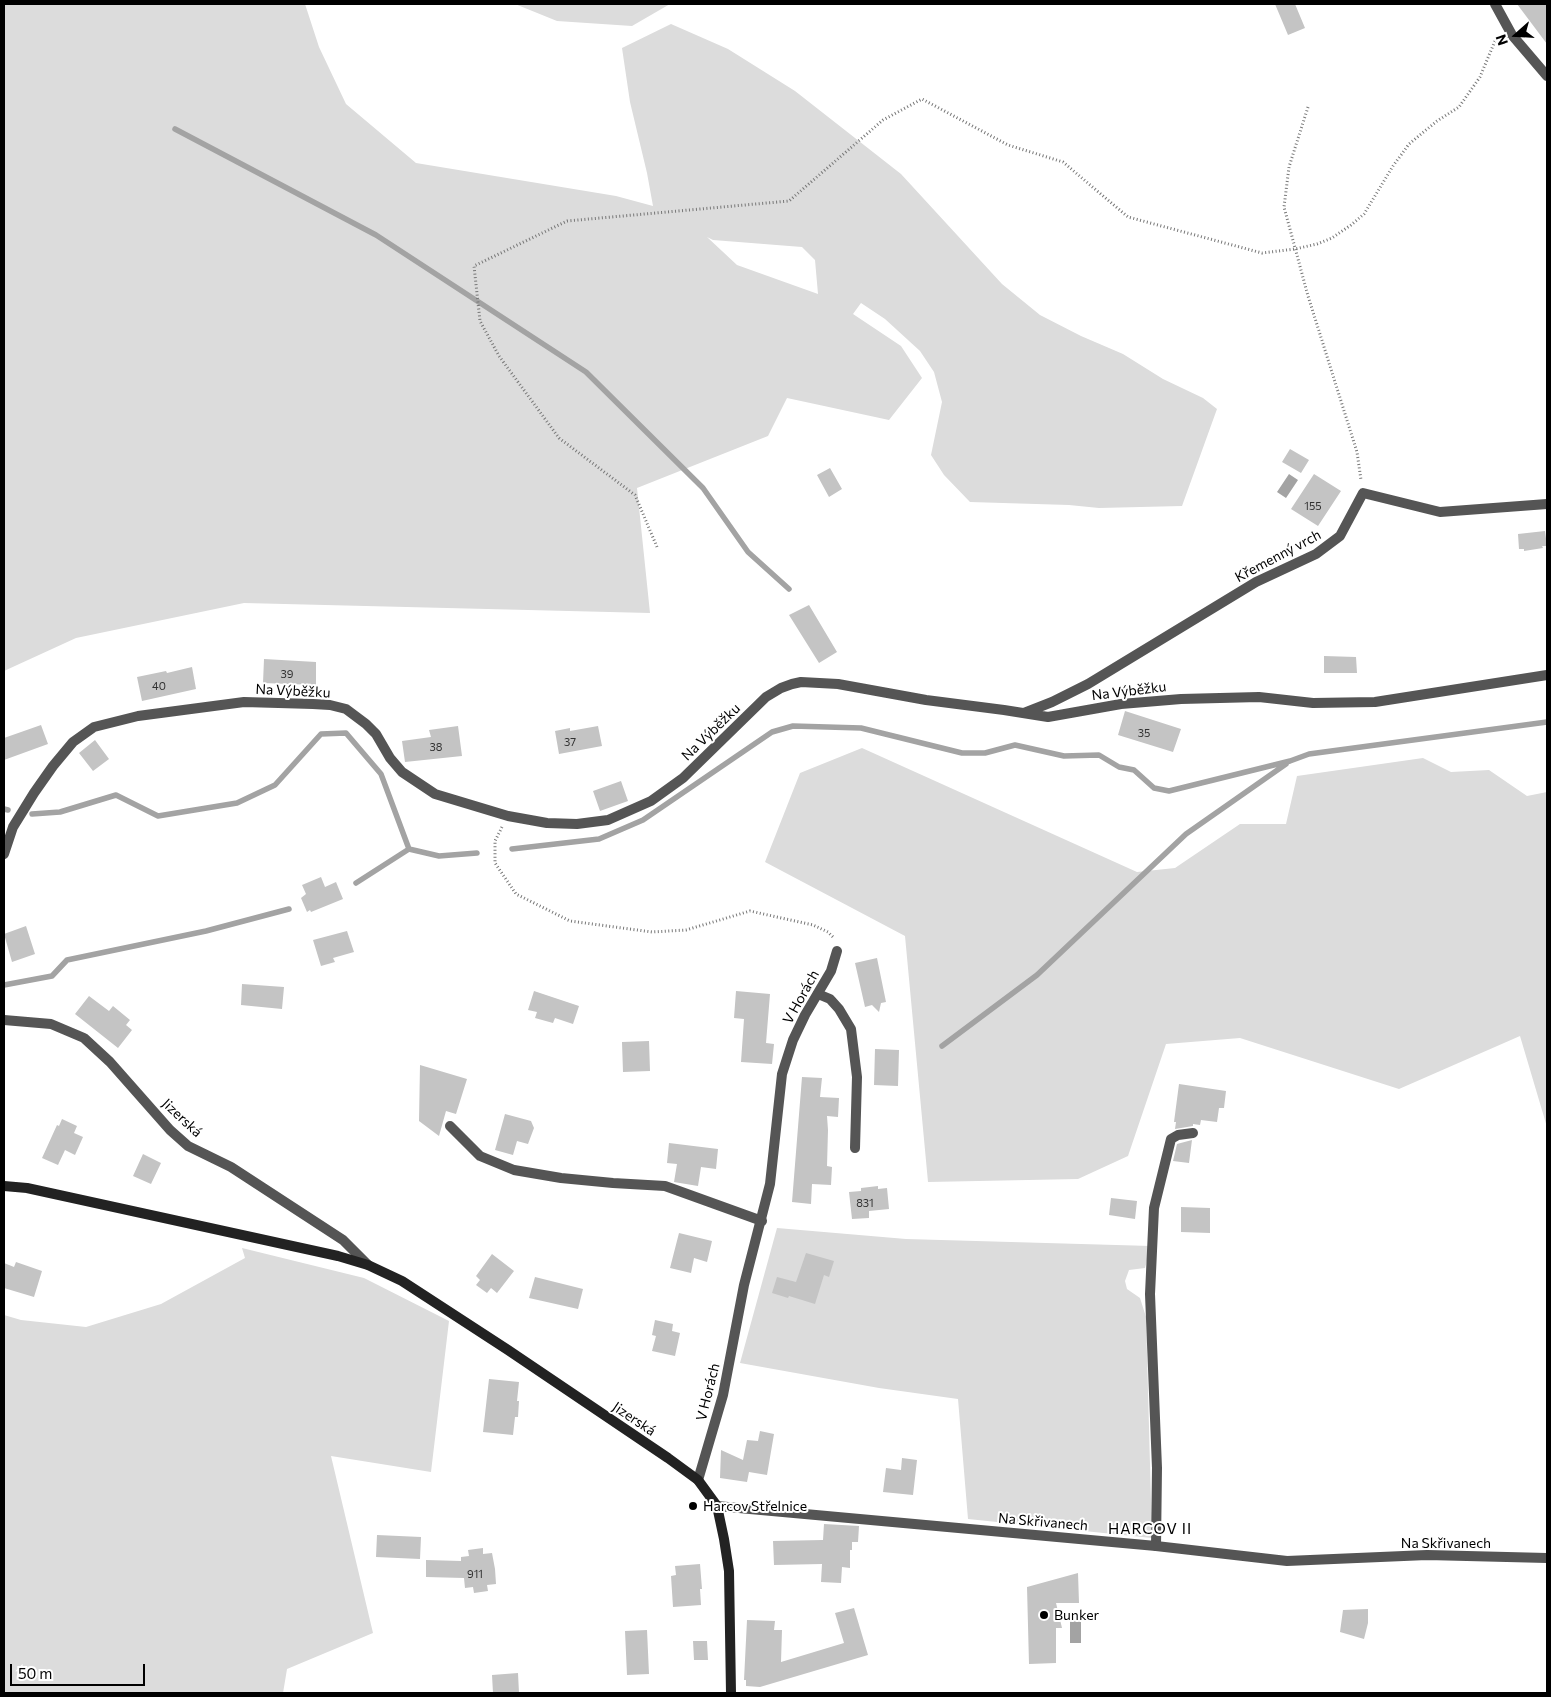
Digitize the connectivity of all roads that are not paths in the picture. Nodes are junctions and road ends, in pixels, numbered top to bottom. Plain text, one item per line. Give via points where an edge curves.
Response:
1 (1495, 4) edge
2 (1547, 76) edge
3 (1547, 504) edge
4 (1547, 675) edge
5 (1023, 713) junction
6 (4, 854) edge
7 (837, 951) road end
8 (818, 994) junction
9 (4, 1020) edge
10 (450, 1126) dead end
11 (1193, 1133) dead end
12 (855, 1148) dead end
13 (4, 1186) edge
14 (762, 1222) junction
15 (368, 1264) junction
16 (698, 1480) junction
17 (717, 1506) junction
18 (1156, 1546) junction
19 (1547, 1558) edge
20 (731, 1693) edge

1 - 2 street via 1512,35
3 - 5 street, Křemenný vrch via 1440,512 1363,493 1340,536 1316,554 1256,582 1088,684
4 - 5 street, Na Výběžku via 1376,702 1313,702 1259,697 1181,699 1121,704 1048,717
5 - 6 street, Na Výběžku via 838,684 792,684 766,697 683,778 651,801 595,823 577,824 508,816 434,794 402,772 366,724 346,710 330,705 244,702 138,716 94,727 74,742 34,792 13,827
7 - 8 street, V Horách via 831,971
8 - 12 street via 835,1004 851,1029 857,1077
8 - 14 street, V Horách via 793,1040 782,1074 770,1184
9 - 15 street, Jizerská via 51,1024 84,1038 188,1146 231,1166 343,1240
10 - 14 street via 480,1156 514,1170 596,1182 665,1186
11 - 18 street via 1171,1139 1154,1208 1150,1294 1157,1468
13 - 15 street, Jizerská via 27,1188
14 - 16 street, V Horách via 744,1285 724,1395
15 - 16 street, Jizerská via 402,1281 508,1350
16 - 17 street, Jizerská
17 - 18 street, Na Skřivanech
17 - 20 street, Jizerská via 729,1571
18 - 19 street, Na Skřivanech via 1287,1561 1427,1555

